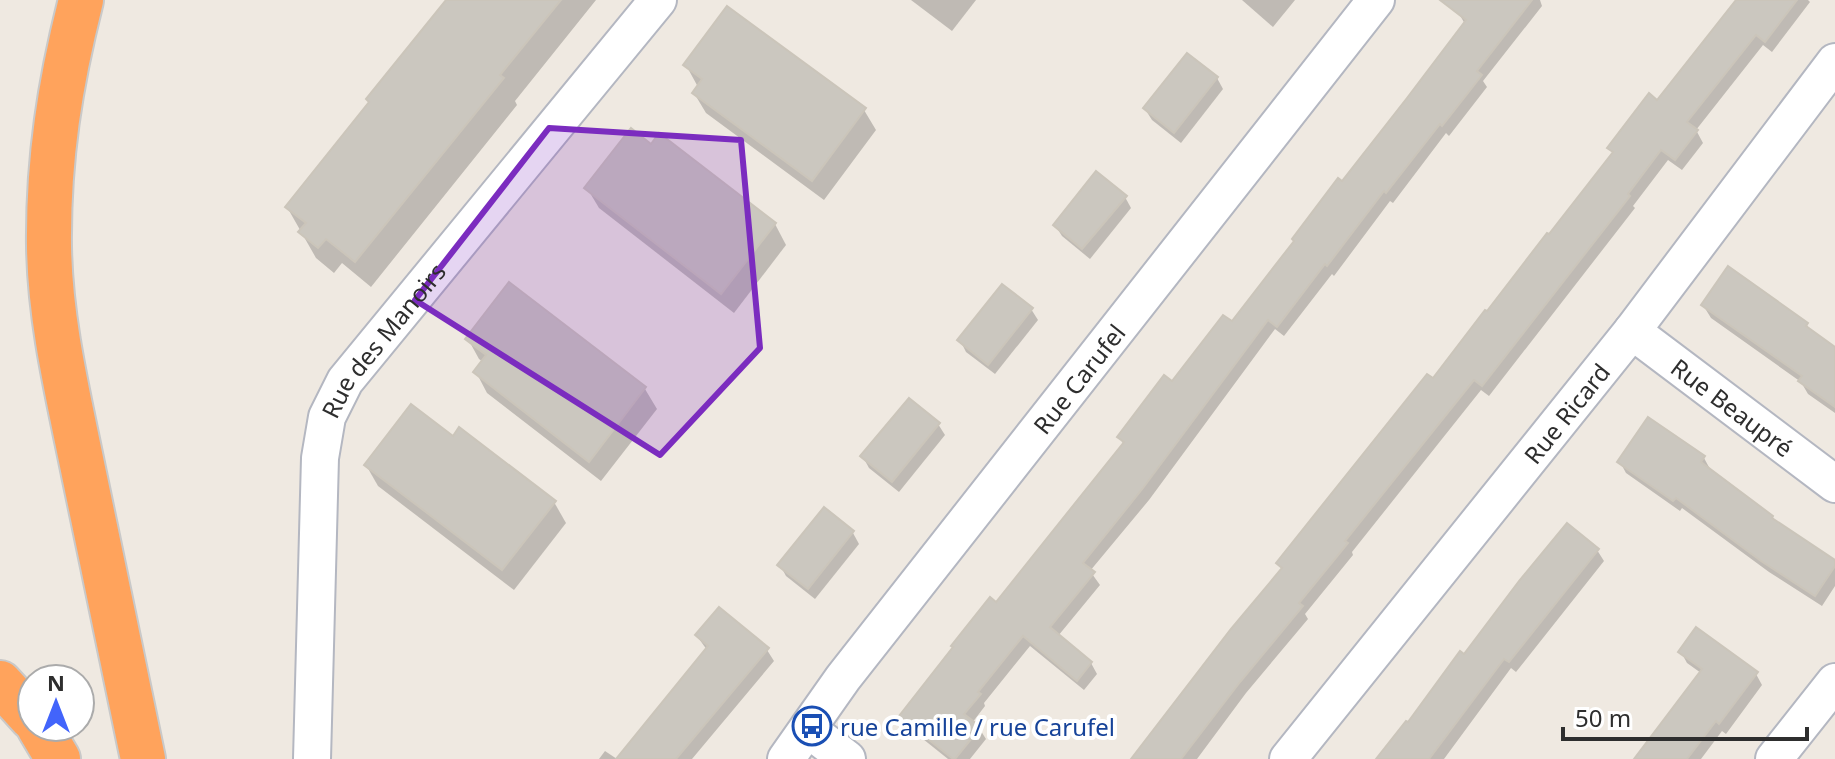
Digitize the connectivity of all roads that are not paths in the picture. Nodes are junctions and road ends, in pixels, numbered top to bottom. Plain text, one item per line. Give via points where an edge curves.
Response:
1 (81, 0) edge
2 (658, 0) edge
3 (1376, 0) edge
4 (1835, 62) edge
5 (1632, 331) junction
6 (1835, 484) edge
7 (1835, 682) edge
8 (0, 683) edge
9 (16, 700) edge
10 (808, 729) junction
11 (143, 759) edge
12 (312, 759) edge
13 (786, 759) edge
14 (847, 759) edge
15 (1288, 759) edge
16 (1774, 759) edge

1 - 11 highway via 58,100 50,170 52,293 63,371
2 - 12 street, Rue des Manoirs via 345,381 327,417 320,458
3 - 10 street, Rue Carufel
4 - 5 street, Rue Ricard
5 - 6 street, Rue Beaupré
5 - 15 street, Rue Ricard
7 - 16 street
8 - 9 highway
10 - 13 street, Rue Carufel
10 - 14 street

